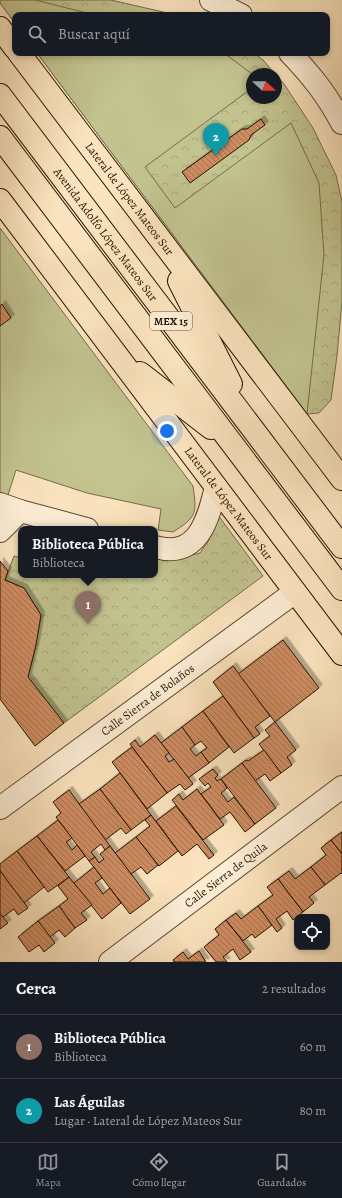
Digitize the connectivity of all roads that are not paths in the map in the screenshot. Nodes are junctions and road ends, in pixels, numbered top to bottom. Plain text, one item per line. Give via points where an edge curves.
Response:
1 (211, 0) edge
2 (235, 12) edge
3 (0, 28) edge
4 (12, 44) edge
5 (21, 56) edge
6 (293, 56) edge
7 (0, 95) edge
8 (342, 123) edge
9 (0, 138) edge
10 (0, 200) edge
11 (154, 230) junction
12 (117, 355) junction
13 (256, 433) junction
14 (234, 447) junction
15 (342, 479) edge
16 (216, 487) junction
17 (0, 504) edge
18 (20, 511) junction
19 (76, 526) edge
20 (0, 531) edge
21 (342, 547) edge
22 (158, 548) edge
23 (342, 589) edge
24 (295, 592) junction
25 (342, 654) edge
26 (342, 787) edge
27 (0, 808) edge
28 (110, 962) edge

1 - 2 street
3 - 4 main road
5 - 11 main road, Lateral de López Mateos Sur
6 - 8 street via 312,76 331,102
7 - 13 main road, Avenida Adolfo López Mateos Sur / MEX 15
9 - 14 main road, MEX 15
10 - 12 main road, Lateral de López Mateos Sur
11 - 13 main road
11 - 15 main road, Lateral de López Mateos Sur
12 - 14 main road
12 - 16 main road, Lateral de López Mateos Sur
13 - 21 main road, Avenida Adolfo López Mateos Sur / MEX 15
14 - 23 main road, MEX 15
16 - 22 street via 203,528 194,540 181,548
16 - 24 main road, Lateral de López Mateos Sur
17 - 18 street
18 - 19 street
18 - 20 street
24 - 25 main road, Lateral de López Mateos Sur
24 - 27 street, Calle Sierra de Bolaños
26 - 28 street, Calle Sierra de Quila

